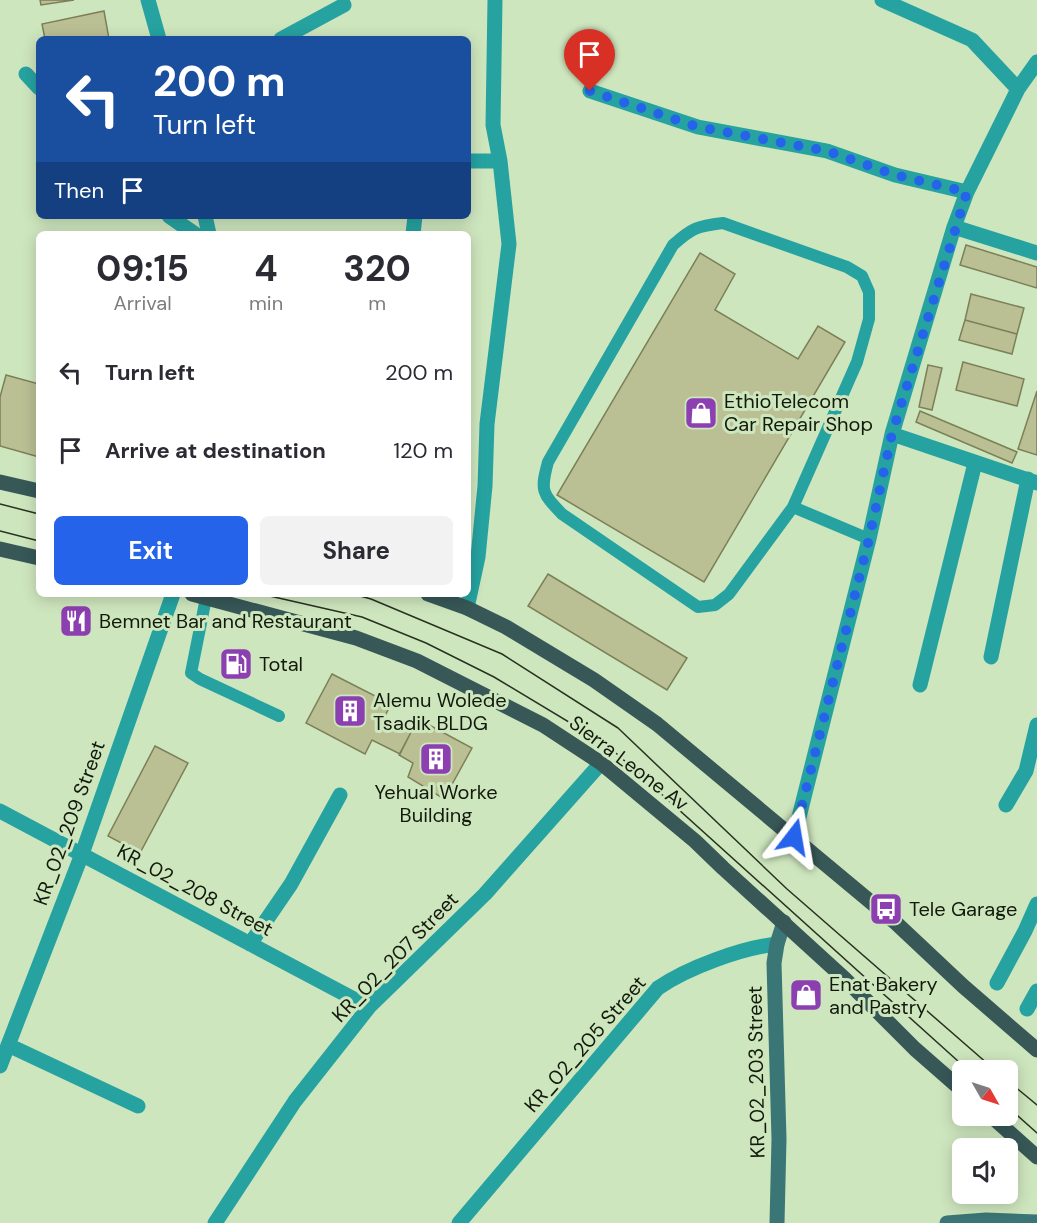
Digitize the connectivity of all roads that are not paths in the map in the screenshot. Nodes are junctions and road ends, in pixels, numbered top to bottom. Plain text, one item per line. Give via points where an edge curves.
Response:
1 (148, 0) edge
2 (495, 0) edge
3 (882, 0) edge
4 (344, 5) dead end
5 (158, 36) edge
6 (286, 36) edge
7 (1037, 62) edge
8 (26, 74) dead end
9 (36, 85) edge
10 (1018, 89) junction
11 (590, 91) dead end
12 (500, 160) junction
13 (471, 161) edge
14 (967, 192) junction
15 (173, 219) edge
16 (954, 227) junction
17 (191, 231) edge
18 (1037, 253) edge
19 (892, 434) junction
20 (975, 463) junction
21 (1033, 481) edge
22 (0, 482) edge
23 (36, 490) edge
24 (793, 507) junction
25 (869, 539) junction
26 (0, 549) edge
27 (36, 557) edge
28 (471, 590) edge
29 (172, 597) edge
30 (199, 597) edge
31 (203, 597) edge
32 (436, 597) edge
33 (469, 597) edge
34 (467, 608) junction
35 (991, 657) dead end
36 (920, 686) dead end
37 (279, 716) dead end
38 (1037, 725) edge
39 (601, 763) junction
40 (340, 795) dead end
41 (1006, 805) dead end
42 (0, 811) edge
43 (794, 837) junction
44 (82, 854) junction
45 (1037, 904) edge
46 (784, 922) junction
47 (250, 944) junction
48 (777, 944) junction
49 (997, 983) dead end
50 (1037, 991) edge
51 (369, 1007) junction
52 (1027, 1009) dead end
53 (8, 1045) junction
54 (1037, 1050) edge
55 (0, 1063) edge
56 (952, 1082) edge
57 (138, 1106) dead end
58 (1002, 1126) edge
59 (1037, 1157) edge
60 (1037, 1222) edge
61 (215, 1223) edge
62 (459, 1223) edge
63 (777, 1223) edge
64 (947, 1223) edge

1 - 5 street
2 - 12 street via 494,125
3 - 10 street via 972,40
4 - 6 street
7 - 10 street
8 - 9 street
10 - 14 street
11 - 14 street via 698,127 827,151 895,175
12 - 13 street
12 - 28 street via 509,244 487,424 478,558
14 - 16 street
15 - 17 street
16 - 18 street
16 - 19 street
19 - 20 street
19 - 25 street
20 - 21 street
20 - 36 street
21 - 35 street
22 - 23 main road
24 - 24 lane via 729,594 715,605 698,607 562,514 547,498 542,483 548,462 673,245 690,230 723,223 847,267 862,276 869,292 869,319 857,362
24 - 25 lane
25 - 43 street
26 - 27 main road
29 - 44 street, KR_02_209 Street
30 - 37 lane via 191,673
31 - 39 main road, Sierra Leone Av via 356,638 417,661 543,725
32 - 34 main road
33 - 34 street
34 - 43 main road via 506,627 648,717
38 - 41 street via 1026,771
39 - 46 main road, Sierra Leone Av
39 - 51 street, KR_02_207 Street via 485,894
40 - 47 street via 291,884
42 - 44 street, KR_02_208 Street
43 - 54 main road
44 - 47 street, KR_02_208 Street
44 - 53 street, KR_02_209 Street
45 - 49 street
46 - 48 street, KR_02_203 Street
46 - 56 main road, Sierra Leone Av
47 - 51 street, KR_02_208 Street
48 - 62 street, KR_02_205 Street via 755,946 674,977 658,988
48 - 63 street, KR_02_203 Street via 774,963
50 - 52 street
51 - 61 street, KR_02_207 Street via 295,1101
53 - 55 street, KR_02_209 Street
53 - 57 street
58 - 59 main road
60 - 64 street

